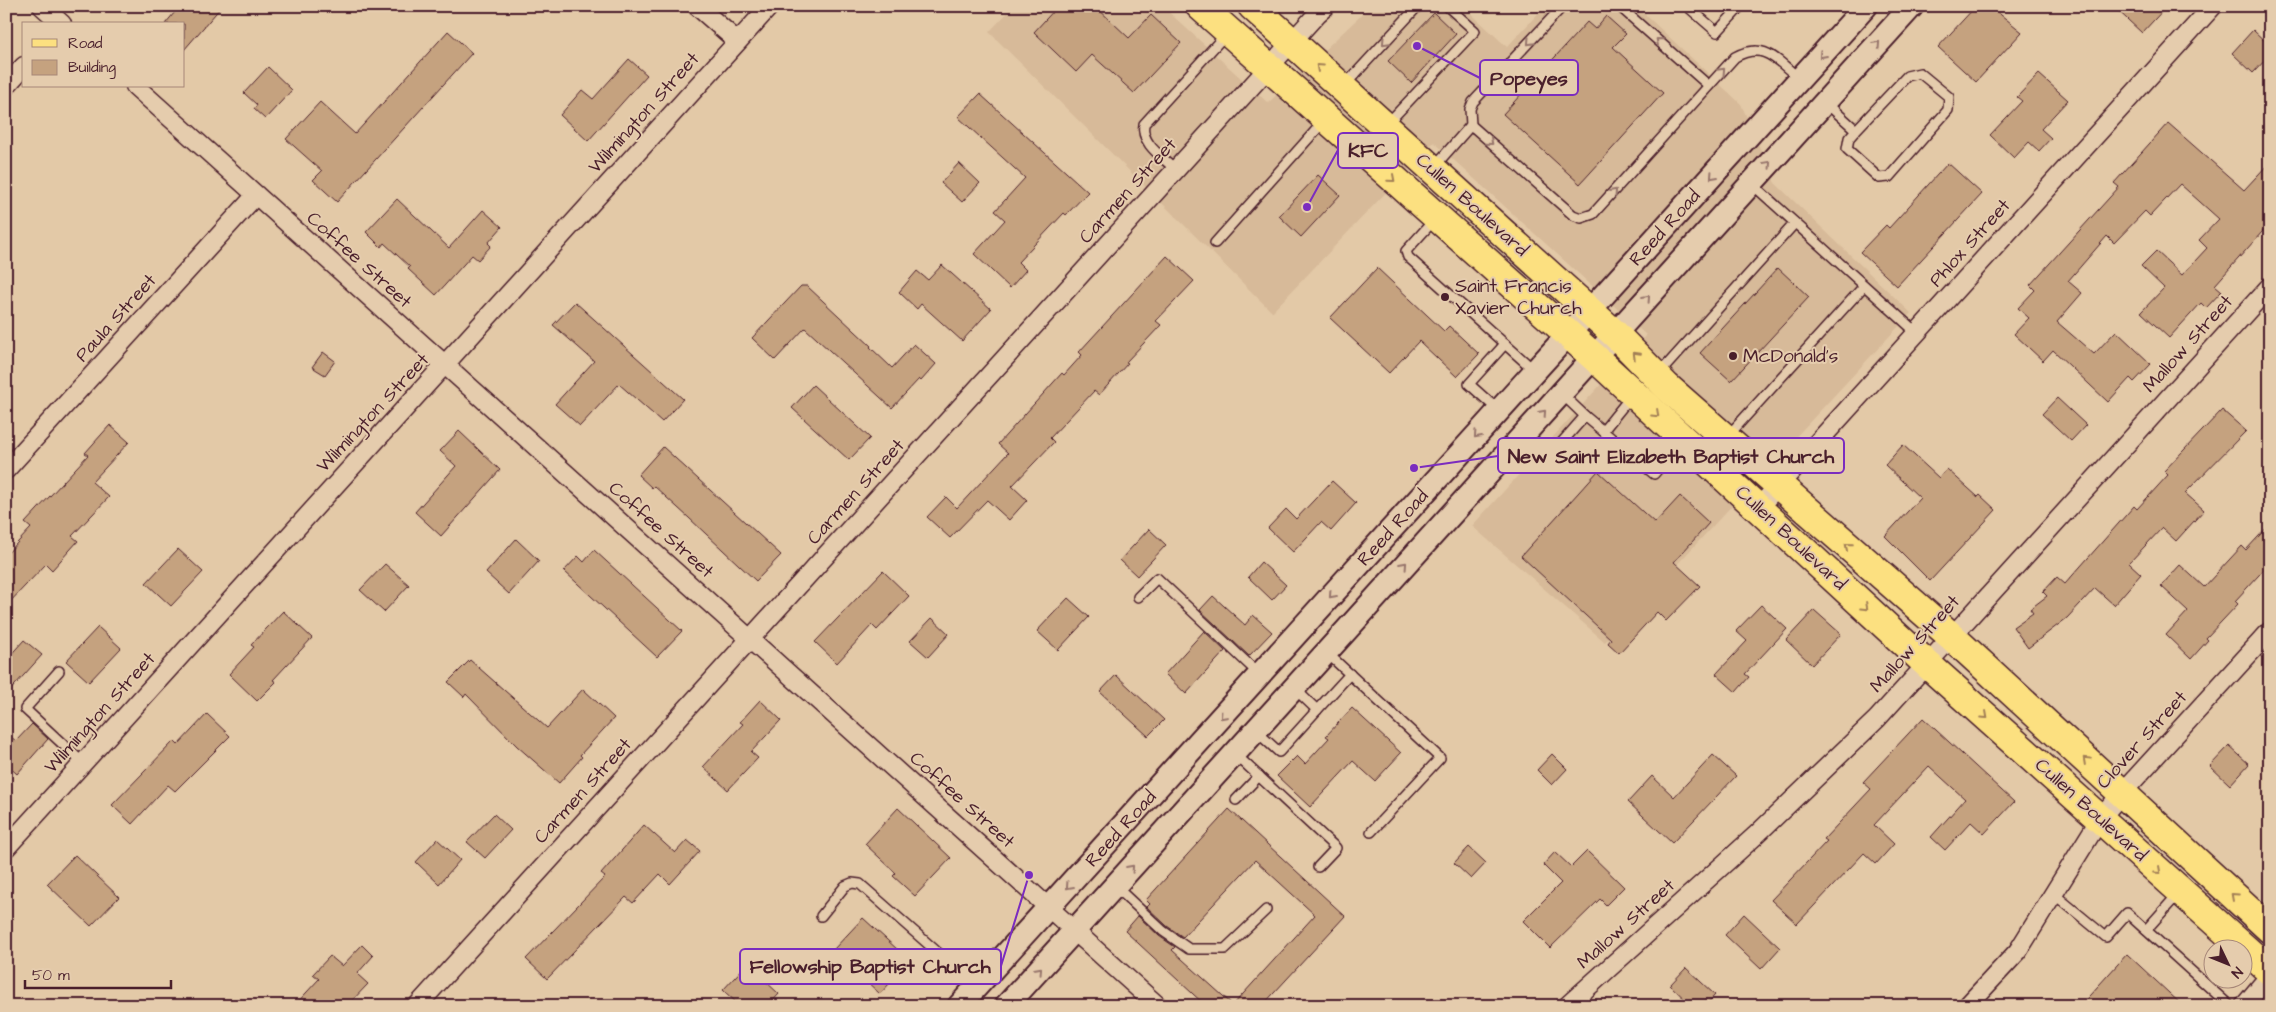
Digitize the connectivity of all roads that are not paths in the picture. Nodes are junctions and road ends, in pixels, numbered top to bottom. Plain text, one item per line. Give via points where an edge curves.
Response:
1 (42, 6) edge
2 (697, 6) edge
3 (770, 6) edge
4 (1200, 6) edge
5 (1252, 6) edge
6 (1326, 6) edge
7 (1418, 6) edge
8 (1447, 6) edge
9 (1563, 6) edge
10 (1619, 6) edge
11 (1688, 6) edge
12 (1741, 6) edge
13 (1866, 6) edge
14 (1912, 6) edge
15 (2213, 6) edge
16 (60, 22) edge
17 (1228, 32) junction
18 (737, 41) junction
19 (1292, 42) junction
20 (22, 68) edge
21 (1268, 68) junction
22 (1800, 79) junction
23 (1708, 85) junction
24 (6, 86) edge
25 (137, 88) edge
26 (1343, 88) junction
27 (1824, 102) junction
28 (1326, 120) junction
29 (1470, 125) junction
30 (1385, 126) junction
31 (1856, 130) junction
32 (1432, 169) junction
33 (1176, 170) junction
34 (1751, 183) junction
35 (256, 195) junction
36 (1437, 218) junction
37 (1795, 223) junction
38 (1215, 243) dead end
39 (1864, 286) junction
40 (2270, 286) edge
41 (1589, 311) junction
42 (1917, 333) junction
43 (1568, 334) junction
44 (1615, 334) junction
45 (1505, 344) junction
46 (1594, 357) junction
47 (444, 366) junction
48 (1535, 371) junction
49 (1657, 376) junction
50 (1561, 393) junction
51 (1634, 393) junction
52 (1499, 410) junction
53 (1585, 416) junction
54 (1603, 431) junction
55 (1726, 438) junction
56 (1684, 440) junction
57 (1514, 444) junction
58 (6, 470) edge
59 (1779, 485) junction
60 (1758, 508) junction
61 (1358, 566) junction
62 (1382, 589) junction
63 (1138, 597) dead end
64 (2270, 631) edge
65 (1951, 636) junction
66 (751, 638) junction
67 (1325, 652) junction
68 (1927, 664) junction
69 (59, 672) dead end
70 (1350, 674) junction
71 (1260, 675) junction
72 (1293, 687) junction
73 (1317, 710) junction
74 (1255, 730) junction
75 (1234, 753) junction
76 (83, 763) junction
77 (1259, 776) junction
78 (2122, 793) junction
79 (1236, 800) dead end
80 (2100, 819) junction
81 (1372, 832) dead end
82 (6, 848) edge
83 (1318, 867) dead end
84 (1115, 886) junction
85 (2181, 891) junction
86 (2054, 894) junction
87 (1050, 908) junction
88 (1266, 910) dead end
89 (821, 916) dead end
90 (2270, 929) edge
91 (1075, 930) junction
92 (2146, 930) junction
93 (2270, 971) edge
94 (2270, 975) edge
95 (977, 987) junction
96 (417, 1006) edge
97 (959, 1006) edge
98 (1006, 1006) edge
99 (1158, 1006) edge
100 (1567, 1006) edge
101 (1967, 1006) edge
102 (2230, 1006) edge
103 (2244, 1006) edge

1 - 16 street
2 - 18 street
3 - 18 street, Wilmington Street
4 - 17 main road, Cullen Boulevard
5 - 19 main road, Cullen Boulevard
6 - 19 street, Carmen Street
7 -> 26 lane
8 - 30 lane via 1475,31
9 -> 29 lane via 1473,102
23 -> 10 lane
11 - 12 lane via 1717,32
13 -> 22 street, Reed Road
27 -> 14 street, Reed Road
15 - 42 street, Phlox Street
17 - 21 main road, Cullen Boulevard
17 - 33 lane via 1144,124 1142,132 1148,143
18 - 47 street, Wilmington Street
19 - 21 street, Carmen Street
26 -> 19 main road, Cullen Boulevard
20 - 24 street
21 - 28 main road, Cullen Boulevard
21 - 33 street, Carmen Street
23 -> 22 lane via 1735,57 1748,50 1756,50 1776,60
22 - 27 street
22 -> 41 street, Reed Road
29 -> 23 lane via 1581,218 1593,214
25 - 35 street, Coffee Street
26 - 30 main road, Cullen Boulevard
27 - 31 lane
34 -> 27 street, Reed Road
28 -> 36 main road, Cullen Boulevard
28 - 38 lane
29 - 32 lane
30 - 32 main road, Cullen Boulevard
31 - 31 lane via 1907,76 1920,73 1948,97 1948,110 1889,177 1879,178 1847,149 1849,138
32 - 41 main road, Cullen Boulevard
33 - 66 street, Carmen Street
34 - 37 lane
44 -> 34 street, Reed Road
35 - 47 street, Coffee Street
35 - 58 street, Paula Street
36 - 43 main road, Cullen Boulevard
36 - 45 lane via 1406,251 1408,257
37 - 39 lane
37 - 49 lane
39 - 42 lane
39 - 55 lane
40 - 65 street, Mallow Street
41 - 43 street, Reed Road
41 - 44 main road, Cullen Boulevard
42 - 59 street, Phlox Street
43 - 46 main road, Cullen Boulevard
43 - 48 street, Reed Road
44 - 46 street, Reed Road
49 -> 44 main road, Cullen Boulevard
45 - 48 lane
45 - 52 lane via 1469,384
46 - 50 street, Reed Road
46 - 51 main road, Cullen Boulevard
47 - 66 street, Coffee Street
47 - 76 street, Wilmington Street
48 - 52 street, Reed Road
49 - 55 main road, Cullen Boulevard
50 - 53 lane
57 -> 50 street, Reed Road
51 - 54 lane
51 -> 56 main road, Cullen Boulevard
52 -> 61 street, Reed Road
53 - 54 lane
53 - 57 lane via 1541,466
54 - 56 lane via 1654,474
55 - 59 main road, Cullen Boulevard
56 - 60 main road, Cullen Boulevard
62 -> 57 street, Reed Road
59 - 60 street, Phlox Street
65 -> 59 main road, Cullen Boulevard
60 -> 68 main road, Cullen Boulevard
61 - 62 street
61 -> 71 street, Reed Road
62 - 67 street, Reed Road
63 - 71 lane via 1157,578
64 - 78 street, Clover Street
65 - 68 street, Mallow Street
78 -> 65 main road, Cullen Boulevard
66 - 87 street, Coffee Street
66 - 96 street, Carmen Street
67 - 70 lane
67 - 72 street, Reed Road
68 -> 80 main road, Cullen Boulevard
68 - 100 street, Mallow Street via 1877,719 1762,829
69 - 76 lane via 25,709
70 - 73 lane
70 - 81 lane via 1440,758
71 -> 87 street, Reed Road
72 - 73 lane
72 - 74 street, Reed Road
73 - 74 lane via 1279,752
74 - 75 street, Reed Road
75 - 77 lane
84 -> 75 street, Reed Road
76 - 82 street, Wilmington Street
77 - 79 lane
77 - 83 lane via 1336,848
78 - 80 street, Clover Street
90 -> 78 main road, Cullen Boulevard
80 -> 85 main road, Cullen Boulevard
80 - 86 street, Clover Street
84 - 88 lane via 1163,931 1189,949 1225,949
84 - 91 street, Reed Road
85 - 92 lane
85 - 93 main road, Cullen Boulevard
86 - 92 lane via 2106,937 2128,913
86 - 101 street, Clover Street via 2018,951
87 - 91 street, Coffee Street
87 - 95 street, Reed Road
89 - 95 lane via 845,886 860,884
98 -> 91 street, Reed Road
91 - 99 street, Coffee Street
92 - 102 lane
94 - 103 street
95 - 97 street, Reed Road

